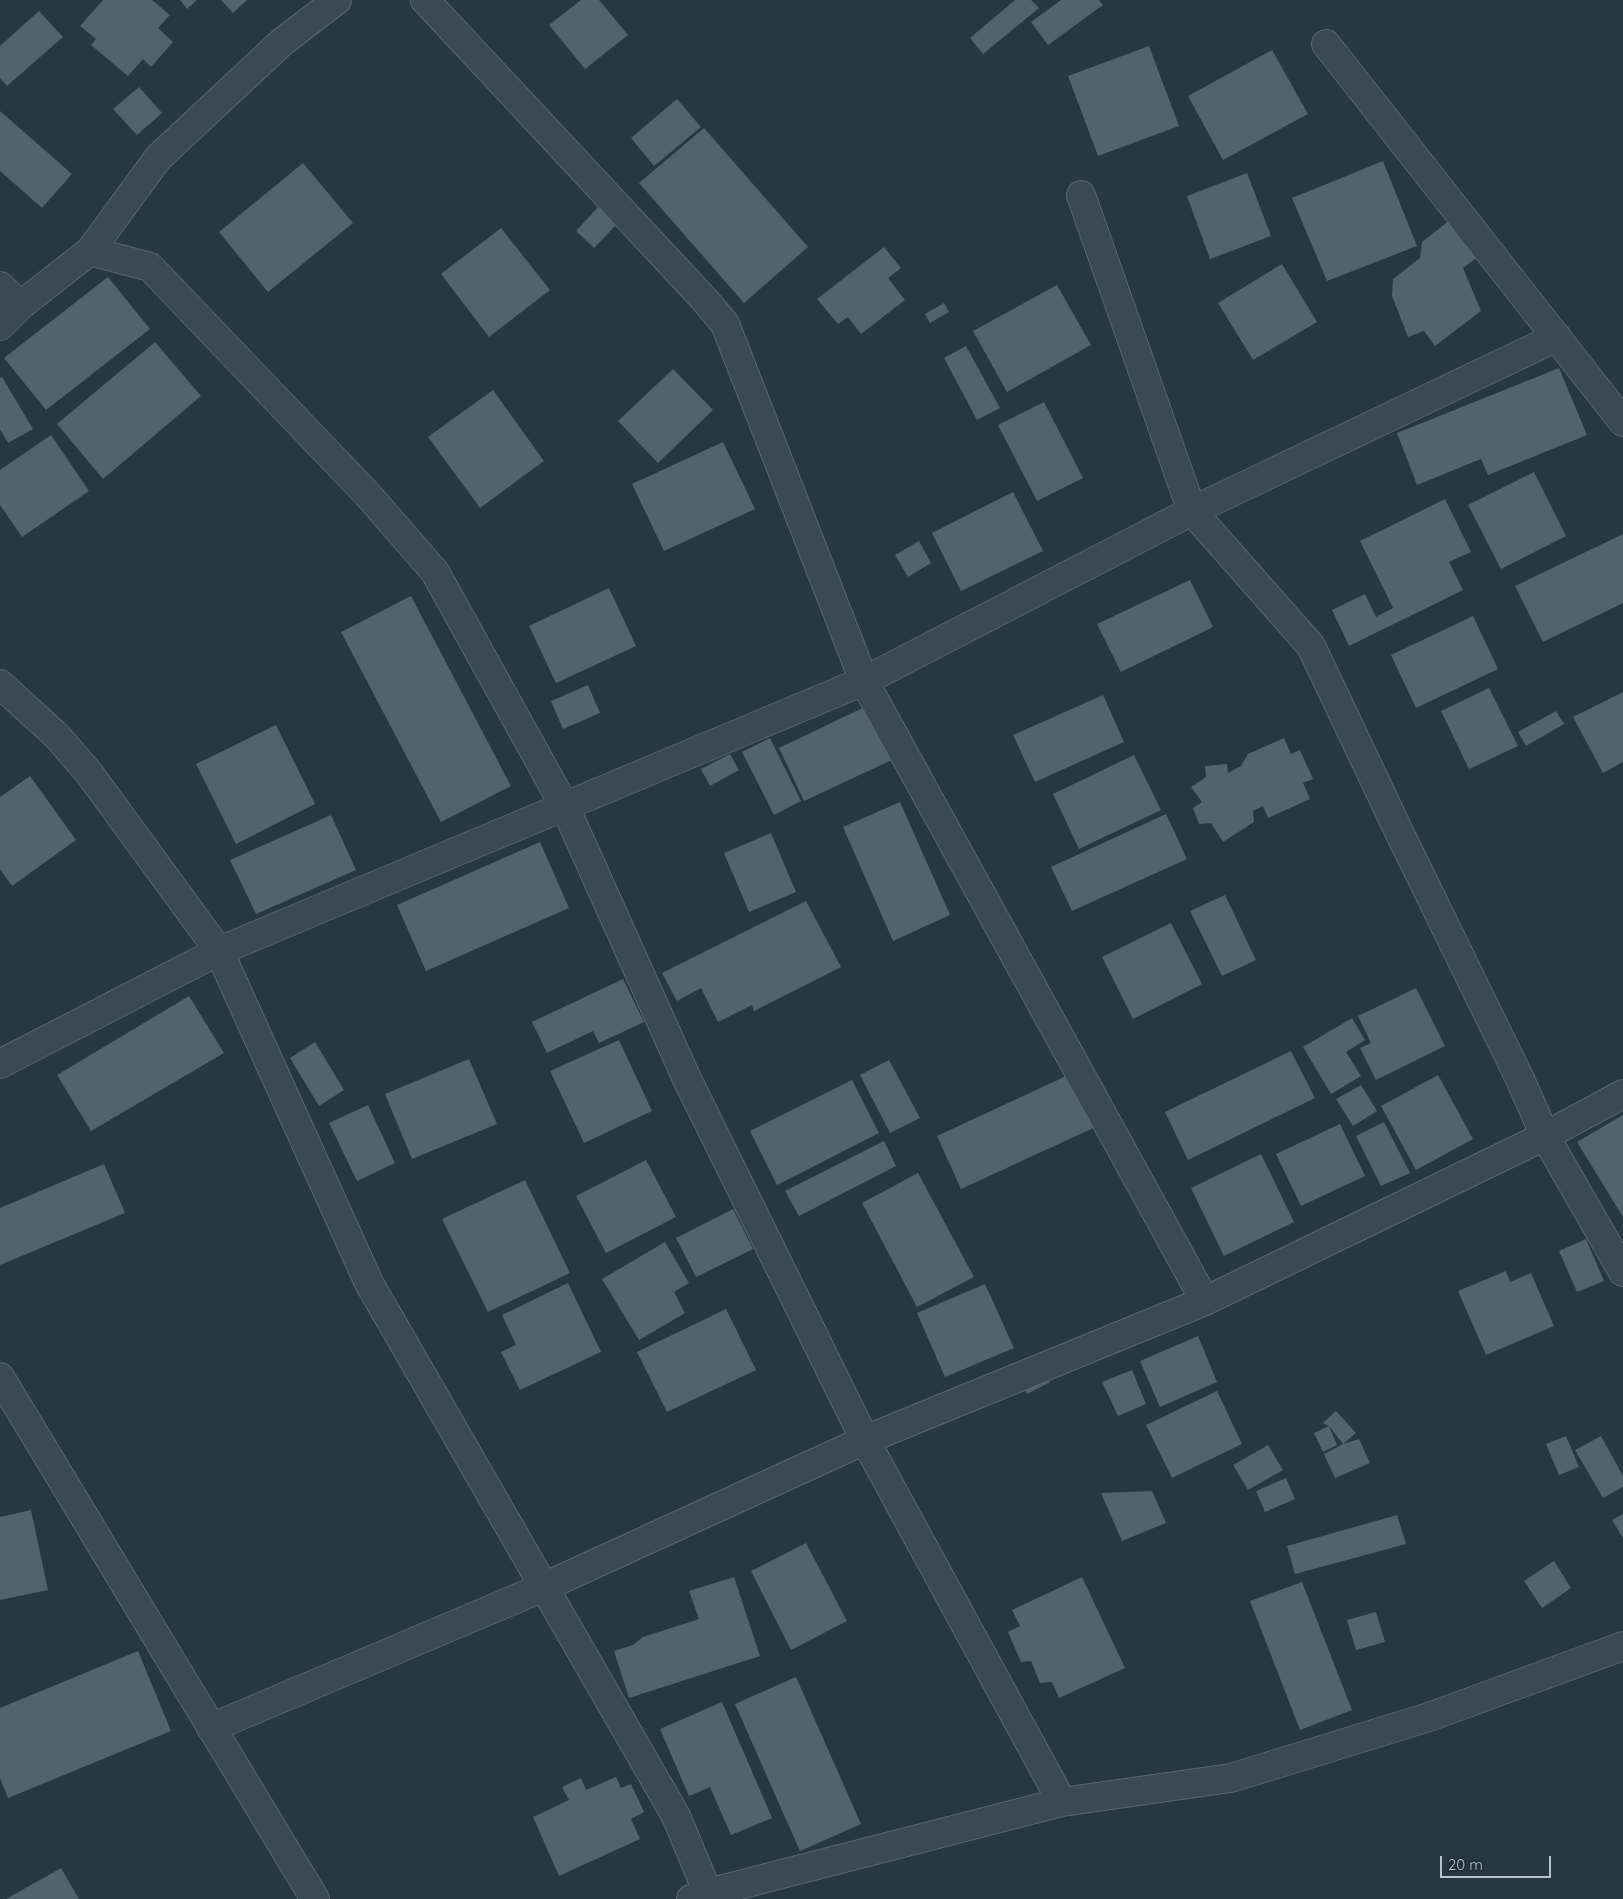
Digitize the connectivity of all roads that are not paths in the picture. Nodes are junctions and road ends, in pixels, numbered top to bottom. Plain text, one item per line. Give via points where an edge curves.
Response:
1 (337, 0) edge
2 (425, 0) edge
3 (1326, 44) dead end
4 (1081, 196) dead end
5 (90, 250) junction
6 (0, 286) edge
7 (21, 305) junction
8 (0, 326) edge
9 (1558, 337) junction
10 (1623, 422) edge
11 (1192, 511) junction
12 (864, 681) junction
13 (0, 684) edge
14 (565, 807) junction
15 (219, 952) junction
16 (0, 1064) edge
17 (1623, 1094) edge
18 (1545, 1136) junction
19 (1623, 1272) edge
20 (1205, 1301) junction
21 (0, 1377) edge
22 (865, 1440) junction
23 (544, 1587) junction
24 (1623, 1646) edge
25 (211, 1728) junction
26 (1062, 1802) junction
27 (700, 1896) edge
28 (315, 1899) edge

1 - 5 street via 280,43 158,158
2 - 12 street via 725,324
3 - 9 street
4 - 11 street
5 - 7 street
5 - 14 street via 150,267 369,496 435,572
6 - 7 street
7 - 8 street
9 - 10 street
9 - 11 street
11 - 12 street
11 - 18 street via 1311,646
12 - 14 street
12 - 20 street
13 - 15 street via 57,736 90,773
14 - 15 street
14 - 22 street via 687,1080
15 - 16 street
15 - 23 street via 369,1283
17 - 18 street
18 - 19 street
18 - 20 street
20 - 22 street
21 - 25 street
22 - 23 street
22 - 26 street
23 - 25 street
23 - 27 street via 676,1816
24 - 26 street via 1429,1717 1231,1778
25 - 28 street
26 - 27 street

